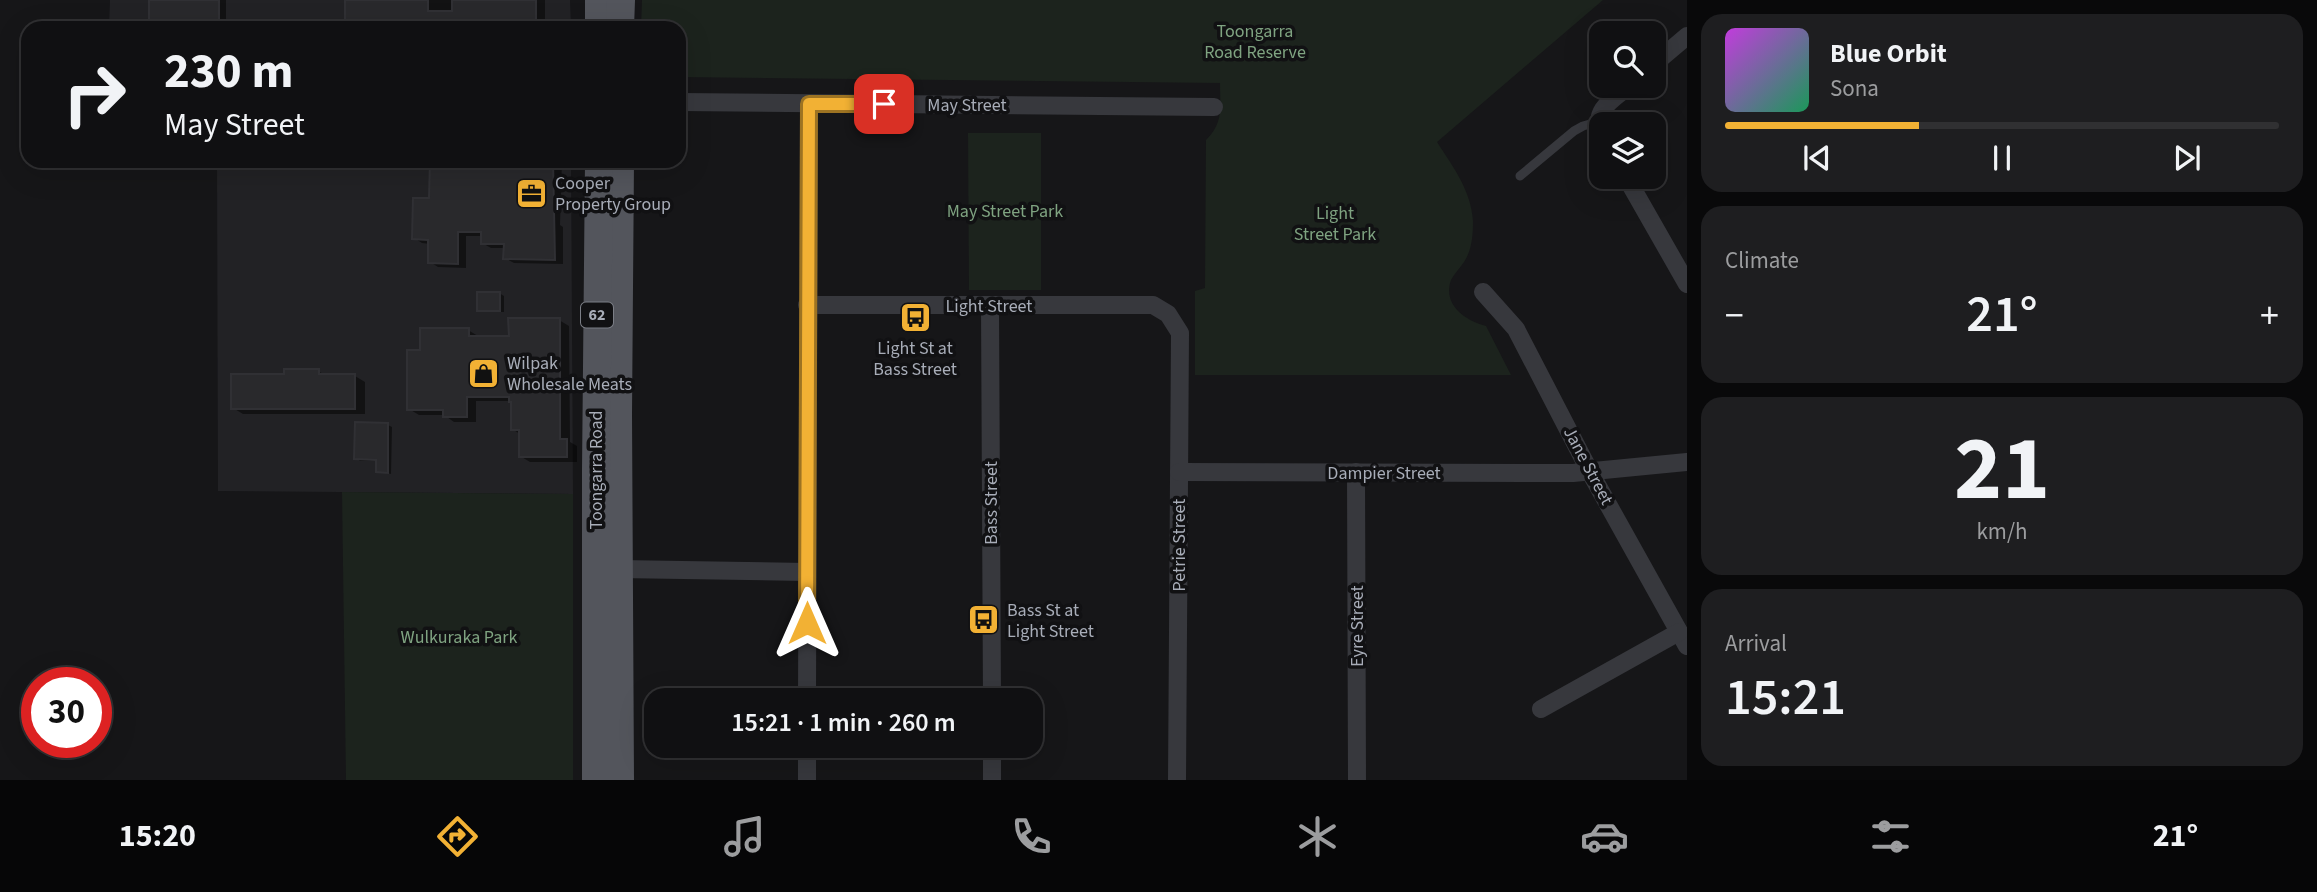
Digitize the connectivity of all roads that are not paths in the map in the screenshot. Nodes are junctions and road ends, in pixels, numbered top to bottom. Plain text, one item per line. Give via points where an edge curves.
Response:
1 (599, 0) edge
2 (621, 0) edge
3 (599, 21) edge
4 (621, 21) edge
5 (1687, 36) edge
6 (1666, 54) edge
7 (1615, 98) edge
8 (686, 102) edge
9 (809, 104) junction
10 (1214, 107) dead end
11 (1602, 112) edge
12 (1589, 127) edge
13 (598, 168) edge
14 (620, 168) edge
15 (1520, 176) dead end
16 (1633, 189) edge
17 (1685, 273) edge
18 (1483, 292) dead end
19 (807, 305) junction
20 (990, 307) junction
21 (1168, 314) joint
22 (1687, 462) edge
23 (1179, 472) junction
24 (1356, 472) junction
25 (1590, 472) junction
26 (618, 569) junction
27 (807, 572) junction
28 (1683, 639) edge
29 (807, 688) edge
30 (992, 688) edge
31 (1541, 709) dead end
32 (807, 758) edge
33 (992, 758) edge
34 (596, 780) edge
35 (620, 780) edge
36 (807, 780) edge
37 (992, 780) edge
38 (1177, 780) edge
39 (1357, 780) edge

1 - 3 main road
2 - 4 main road
5 - 6 street
7 - 11 street
8 - 9 street, May Street
9 - 10 street, May Street
9 - 19 street
12 - 15 lane via 1574,131
13 - 34 main road, Toongarra Road / 62
14 - 26 main road, Toongarra Road / 62
16 - 17 street
18 - 25 street, Jane Street via 1516,329
19 - 20 street, Light Street
19 - 27 street
20 - 21 street, Light Street via 1153,305
20 - 30 street, Bass Street
21 - 23 street, Petrie Street via 1180,333
22 - 25 street, Dampier Street
23 - 24 street, Dampier Street
23 - 38 street, Petrie Street
24 - 25 street, Dampier Street
24 - 39 street, Eyre Street
25 - 28 street, Jane Street
26 - 27 street
26 - 35 main road, Toongarra Road / 62
27 - 29 street
28 - 31 street
32 - 36 street
33 - 37 street

